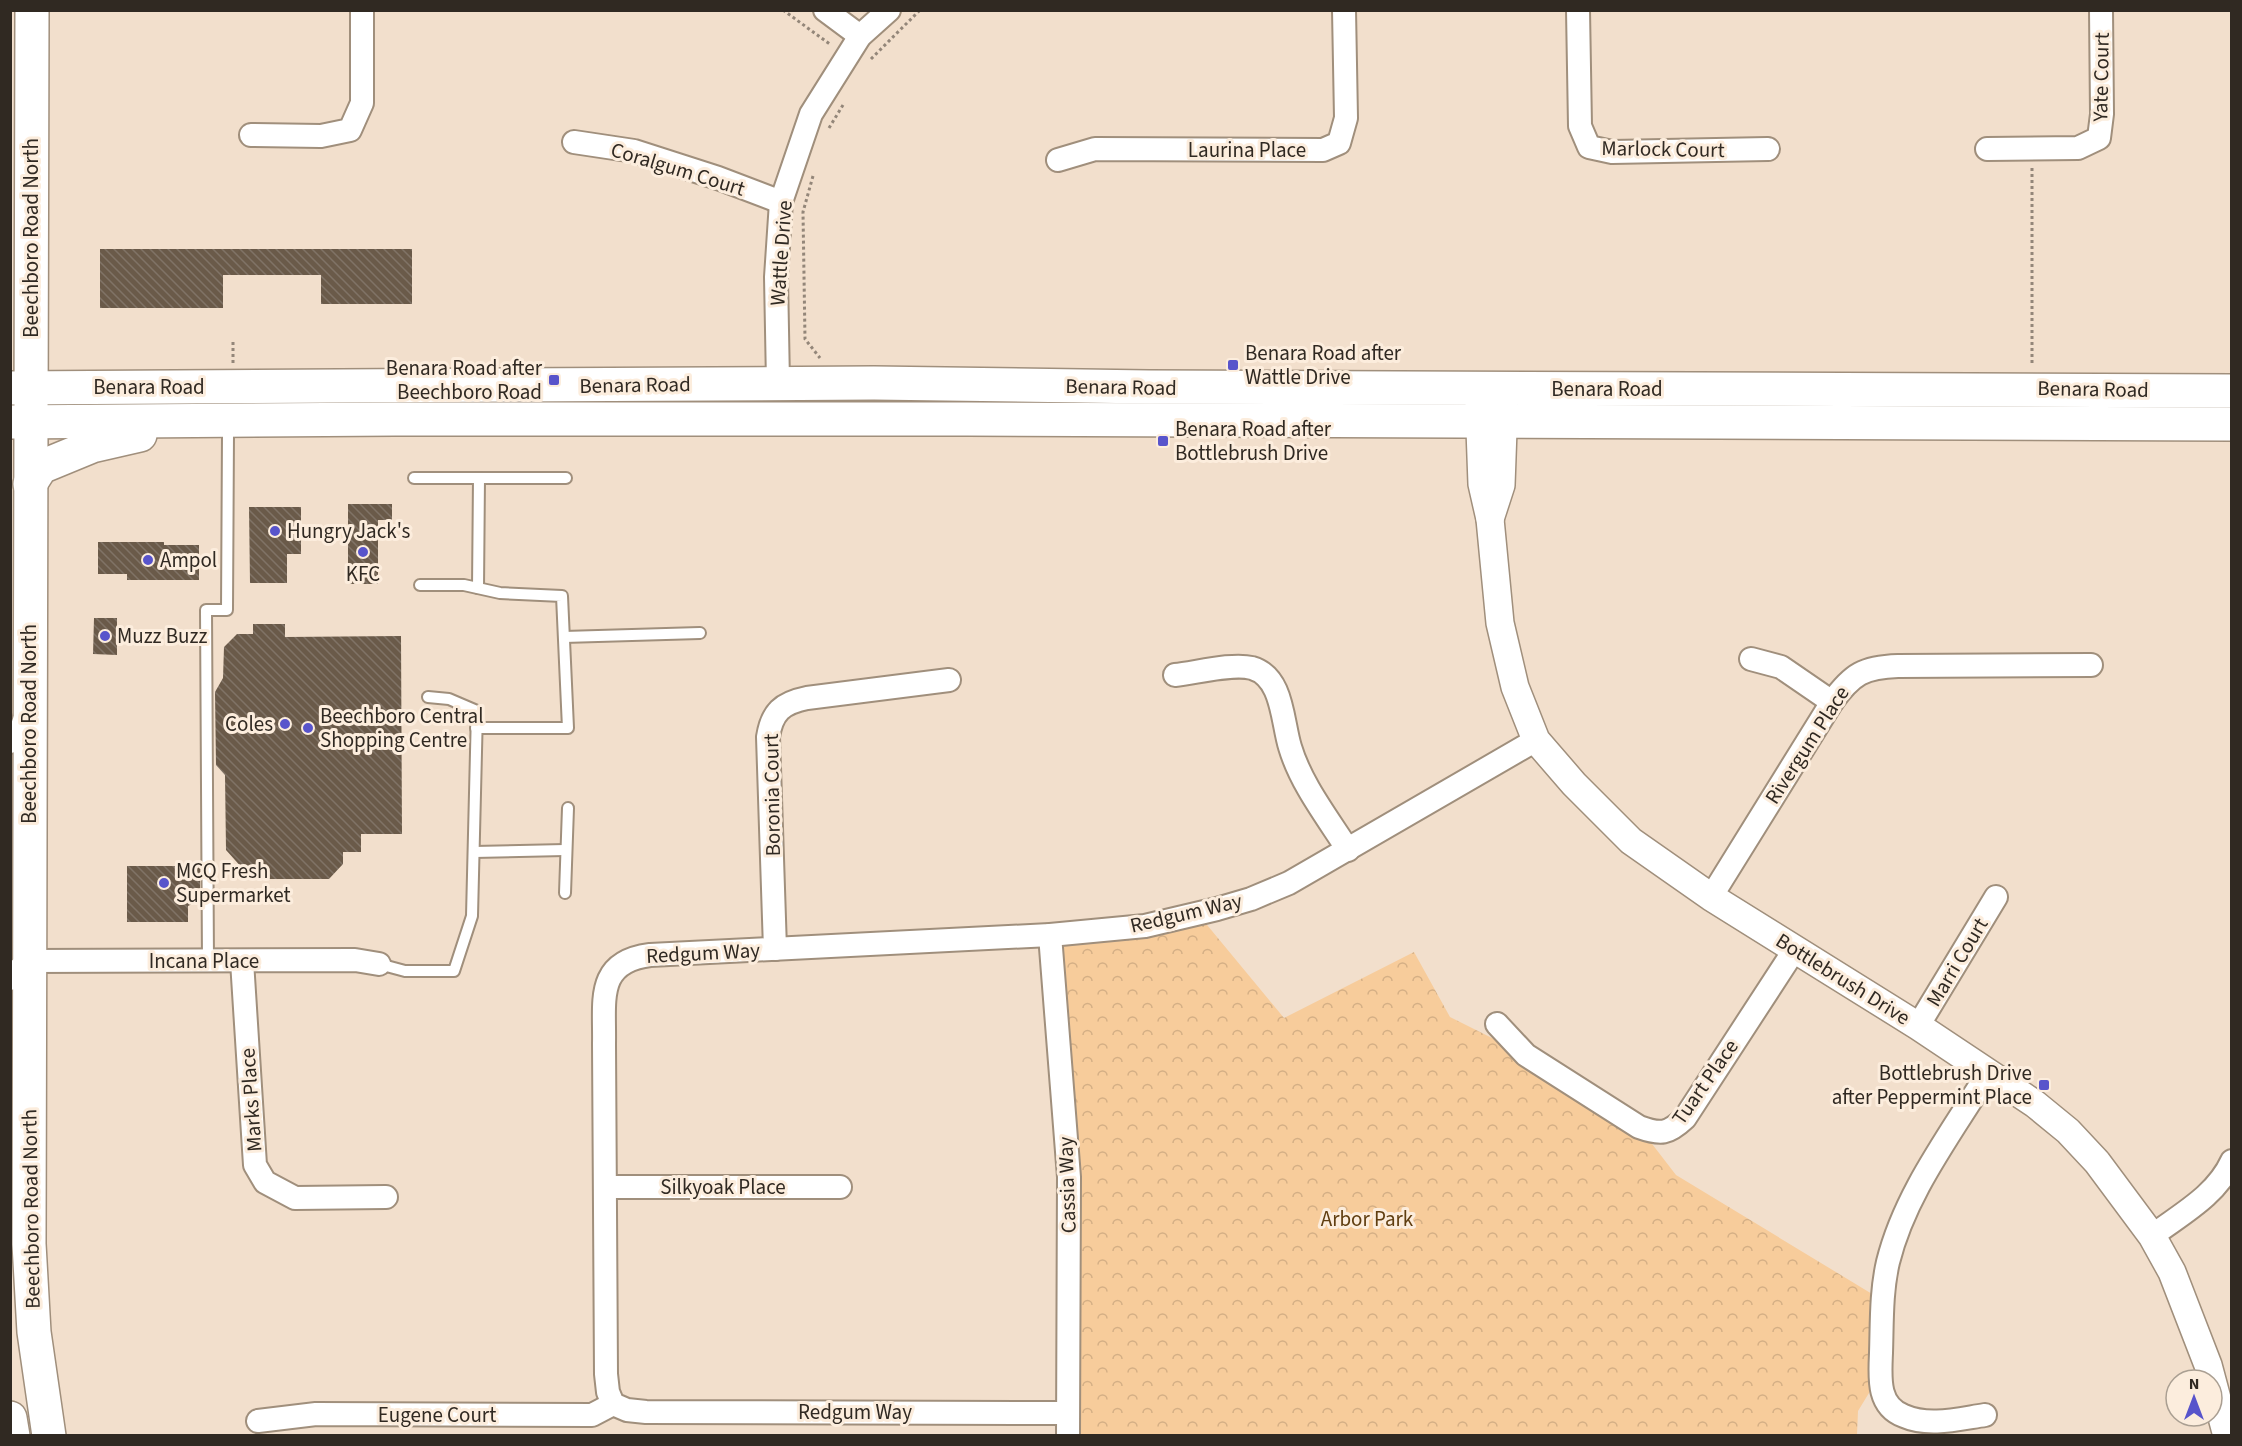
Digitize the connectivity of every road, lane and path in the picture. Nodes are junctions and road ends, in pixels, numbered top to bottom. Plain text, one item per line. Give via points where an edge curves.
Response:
1 (32, 10) edge
2 (362, 10) edge
3 (783, 10) edge
4 (825, 10) edge
5 (889, 10) edge
6 (920, 10) edge
7 (1344, 10) edge
8 (1578, 10) edge
9 (2102, 10) edge
10 (860, 36) junction
11 (847, 57) junction
12 (870, 60) dead end
13 (847, 98) dead end
14 (251, 135) dead end
15 (824, 136) dead end
16 (574, 142) dead end
17 (2032, 148) junction
18 (1768, 149) dead end
19 (1988, 149) dead end
20 (1058, 160) dead end
21 (815, 168) dead end
22 (781, 202) junction
23 (233, 341) dead end
24 (826, 364) dead end
25 (2032, 364) dead end
26 (244, 379) junction
27 (778, 383) junction
28 (21, 387) edge
29 (1149, 387) junction
30 (1927, 389) junction
31 (2232, 391) edge
32 (1492, 404) junction
33 (389, 405) junction
34 (779, 419) junction
35 (1150, 419) junction
36 (21, 422) edge
37 (1928, 423) junction
38 (2232, 424) edge
39 (228, 428) junction
40 (414, 478) dead end
41 (479, 478) junction
42 (566, 478) dead end
43 (30, 484) junction
44 (420, 585) dead end
45 (478, 588) junction
46 (700, 633) dead end
47 (564, 637) junction
48 (1750, 659) dead end
49 (2091, 665) dead end
50 (1174, 675) dead end
51 (949, 680) dead end
52 (428, 697) dead end
53 (1832, 702) junction
54 (29, 708) junction
55 (476, 728) junction
56 (1536, 740) junction
57 (10, 742) edge
58 (10, 765) edge
59 (28, 796) junction
60 (568, 807) dead end
61 (565, 850) junction
62 (1348, 850) junction
63 (474, 852) junction
64 (565, 893) dead end
65 (1711, 897) junction
66 (1996, 897) dead end
67 (1050, 935) junction
68 (775, 949) junction
69 (1795, 949) junction
70 (208, 962) junction
71 (242, 962) junction
72 (16, 963) edge
73 (379, 964) joint
74 (1497, 1024) dead end
75 (1918, 1026) junction
76 (1988, 1073) junction
77 (2232, 1161) edge
78 (606, 1187) junction
79 (840, 1187) dead end
80 (386, 1197) dead end
81 (2152, 1236) junction
82 (613, 1404) junction
83 (1068, 1413) junction
84 (1985, 1415) dead end
85 (10, 1418) edge
86 (258, 1421) dead end
87 (13, 1436) edge
88 (49, 1436) edge
89 (1068, 1436) edge
90 (2227, 1436) edge

1 - 28 main road, Beechboro Road North
2 - 14 street via 362,103 350,130 321,136
3 - 11 path
4 - 10 street
5 - 10 street, Wattle Drive
6 - 12 path
7 - 20 street, Laurina Place via 1346,118 1339,143 1323,150 1095,148
8 - 18 street, Marlock Court via 1580,126 1589,147 1612,152
9 - 17 street, Yate Court via 2099,138 2078,148
10 - 11 street, Wattle Drive
11 - 22 street, Wattle Drive via 811,114
13 - 15 path
16 - 22 street, Coralgum Court via 634,151
17 - 19 street, Yate Court
17 - 25 path
21 - 24 path via 803,212 805,339
22 - 27 street, Wattle Drive via 776,277
23 - 26 path
26 - 28 main road, Benara Road
26 - 33 main road, Benara Road
26 - 39 main road via 230,409
27 - 29 main road, Benara Road
27 - 33 main road, Benara Road
27 - 34 main road
28 - 36 main road, Beechboro Road North
29 - 32 main road, Benara Road
29 - 35 main road
30 - 31 main road, Benara Road
30 - 32 main road, Benara Road
30 - 37 main road
32 - 35 main road, Benara Road
32 - 37 main road, Benara Road
32 - 56 street, Bottlebrush Drive via 1501,485 1490,519 1497,603 1515,687
33 - 34 main road, Benara Road
33 - 39 main road via 286,435
34 - 35 main road, Benara Road
36 - 39 main road, Benara Road
36 - 43 main road, Beechboro Road North
37 - 38 main road, Benara Road
39 - 43 main road via 140,435 92,446 41,467
39 - 70 lane via 227,610 206,610
40 - 41 lane
41 - 42 lane
41 - 45 lane
43 - 54 main road, Beechboro Road North
44 - 45 lane
45 - 47 lane via 562,596
46 - 47 lane
47 - 55 lane via 568,728
48 - 53 street via 1781,668
49 - 53 street, Rivergum Place via 1878,667 1850,680
50 - 62 street via 1251,668 1271,681 1300,773
51 - 68 street, Boronia Court via 807,698 790,702 779,710 770,724 768,738
52 - 55 lane via 449,699 477,711
53 - 65 street, Rivergum Place
54 - 57 street via 21,729
54 - 59 main road, Beechboro Road North
55 - 63 lane
56 - 62 street, Redgum Way
56 - 65 street, Bottlebrush Drive via 1631,841
58 - 59 street
59 - 72 main road, Beechboro Road North
60 - 61 lane
61 - 63 lane
61 - 64 lane
62 - 67 street, Redgum Way via 1289,883 1217,909 1145,926
63 - 73 lane via 472,916 454,971 405,971
65 - 69 street, Bottlebrush Drive
66 - 75 street, Marri Court
67 - 68 street, Redgum Way
67 - 83 street, Cassia Way via 1069,1177
68 - 78 street, Redgum Way via 633,957 619,964 609,977 604,1044
69 - 74 street, Tuart Place via 1685,1118 1671,1131 1639,1128 1526,1055
69 - 75 street, Bottlebrush Drive
70 - 71 street, Incana Place
70 - 72 street, Incana Place
71 - 73 street, Incana Place via 355,960
71 - 80 street, Marks Place via 255,1165 265,1182 295,1198
72 - 88 main road, Beechboro Road North via 34,1332
75 - 76 street, Bottlebrush Drive
76 - 81 street, Bottlebrush Drive via 2068,1131 2097,1162
76 - 84 street via 1911,1200 1899,1227 1882,1300 1880,1375 1888,1407 1902,1416 1941,1422
77 - 81 street via 2205,1197
78 - 79 street, Silkyoak Place
78 - 82 street, Redgum Way via 606,1374
81 - 90 street, Bottlebrush Drive via 2172,1272 2208,1365
82 - 83 street, Redgum Way via 646,1412
82 - 86 street, Eugene Court via 592,1415 316,1414
83 - 89 street, Cassia Way
85 - 87 main road

